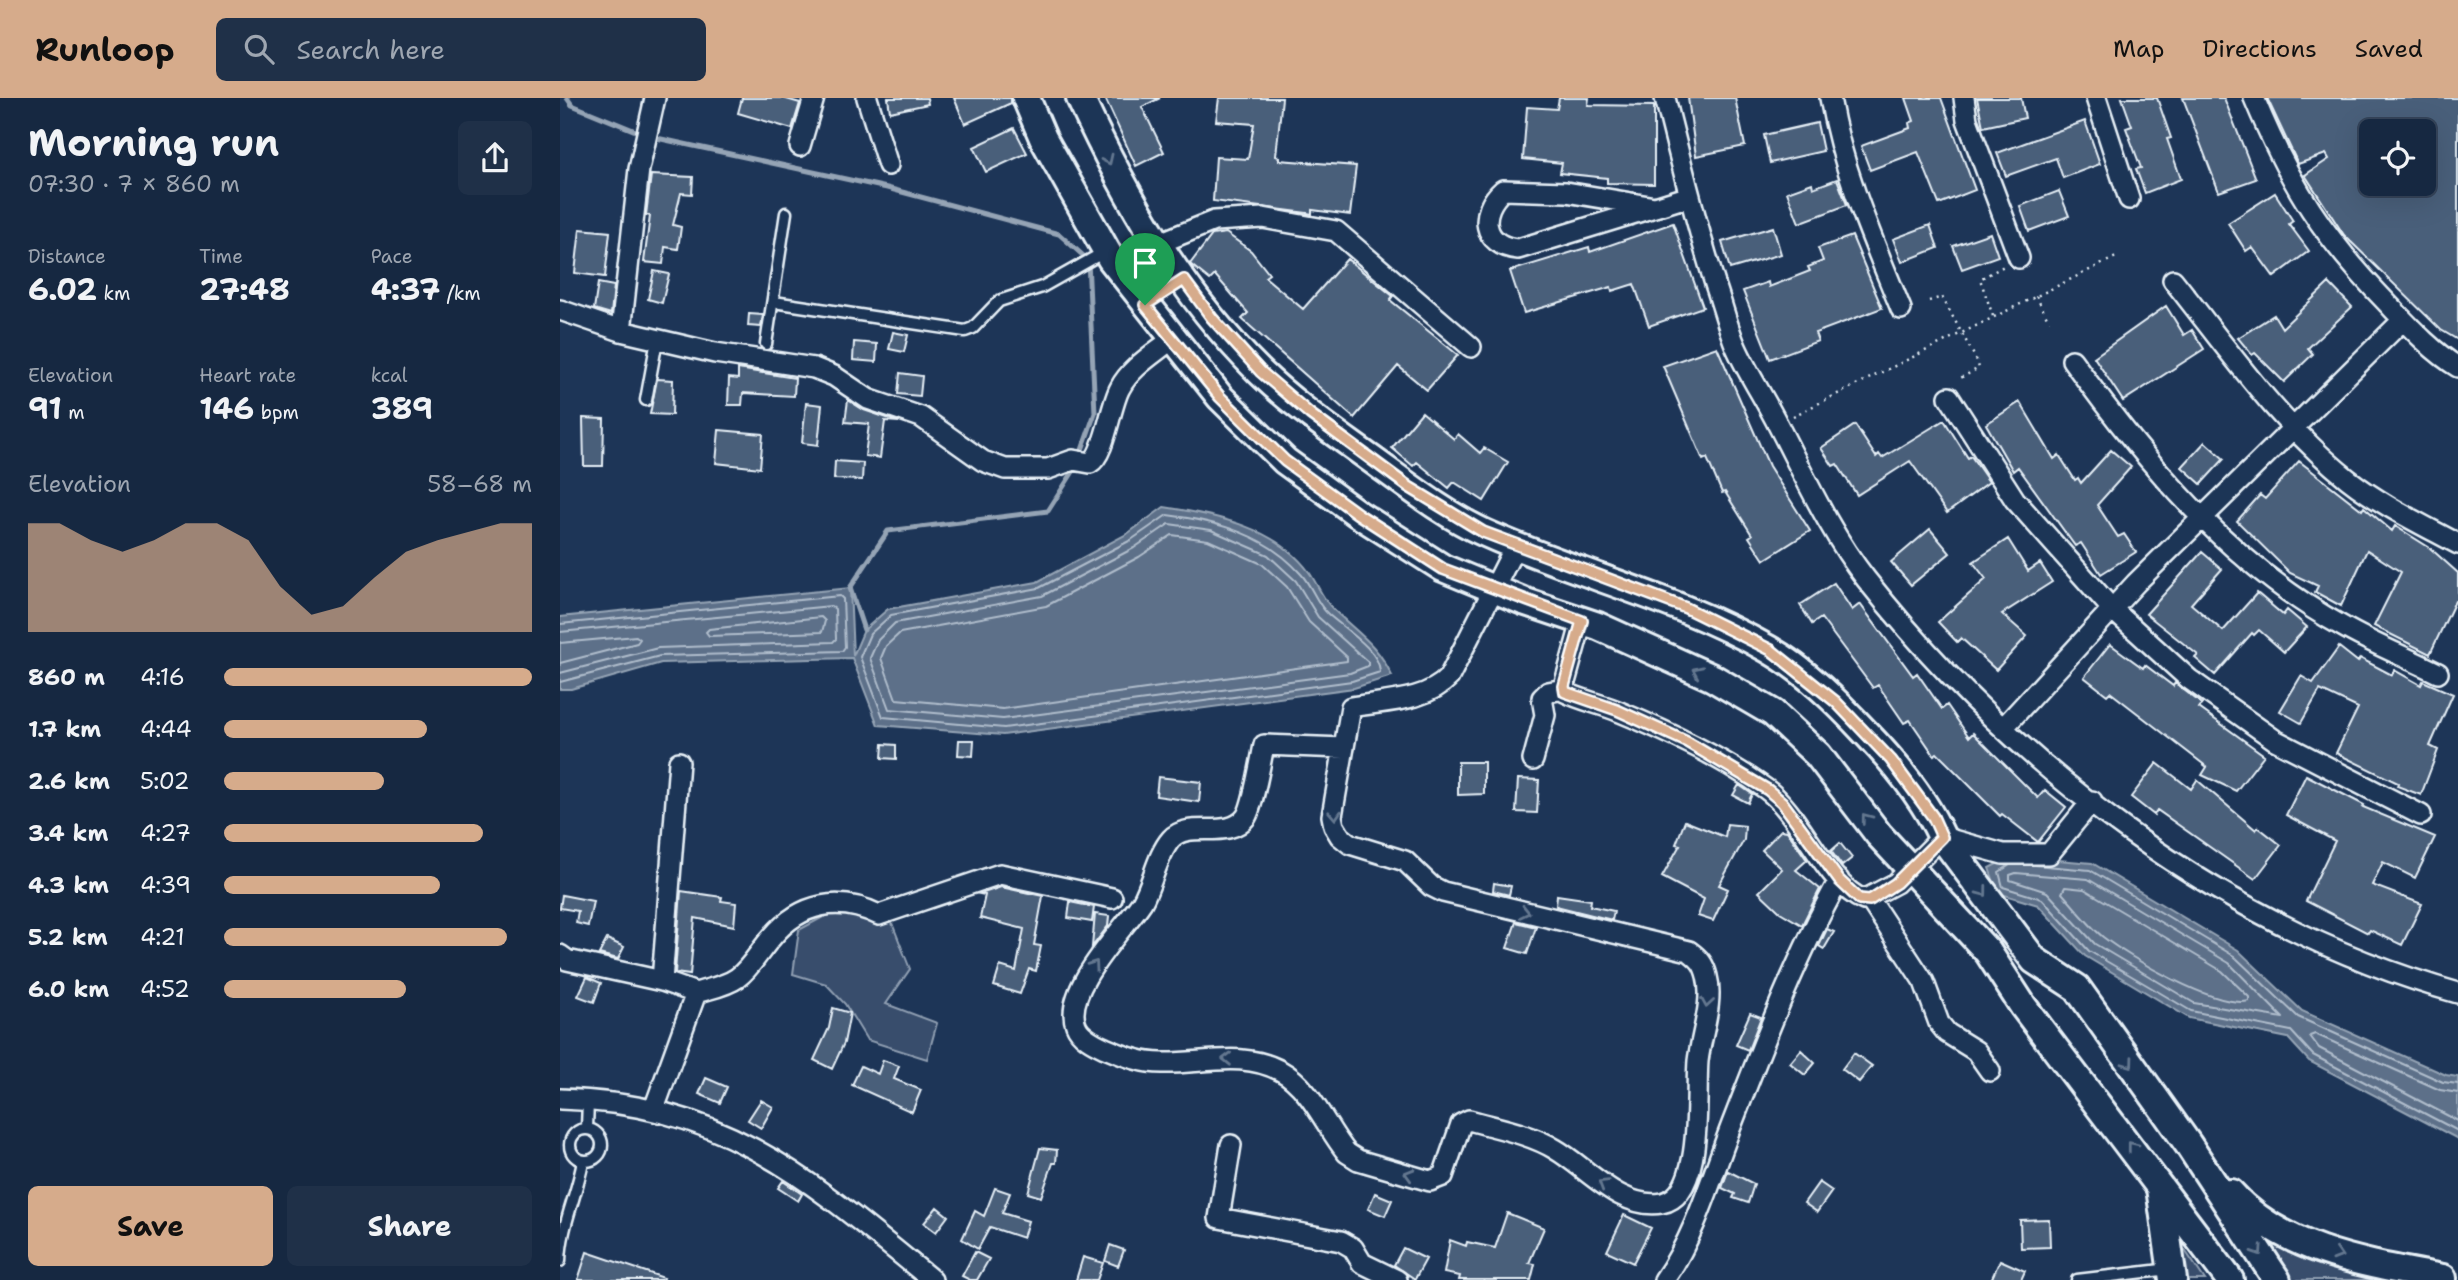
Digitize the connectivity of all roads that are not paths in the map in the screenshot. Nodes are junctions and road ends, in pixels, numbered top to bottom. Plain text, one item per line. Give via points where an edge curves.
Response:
1 (655, 98) edge
2 (814, 98) edge
3 (867, 98) edge
4 (1026, 98) edge
5 (1080, 98) edge
6 (1665, 98) edge
7 (1830, 98) edge
8 (1965, 98) edge
9 (2096, 98) edge
10 (2254, 98) edge
11 (800, 146) dead end
12 (888, 165) dead end
13 (1690, 196) junction
14 (2129, 199) dead end
15 (1655, 207) junction
16 (786, 213) dead end
17 (1157, 244) junction
18 (1099, 254) junction
19 (2019, 258) road end
20 (1184, 280) junction
21 (2173, 280) dead end
22 (774, 302) junction
23 (1145, 305) junction
24 (1901, 309) dead end
25 (560, 310) edge
26 (2403, 320) junction
27 (621, 331) junction
28 (1172, 339) junction
29 (657, 340) junction
30 (766, 344) dead end
31 (1471, 347) dead end
32 (2072, 360) dead end
33 (2458, 367) edge
34 (1948, 397) road end
35 (646, 400) dead end
36 (2292, 429) junction
37 (2202, 518) junction
38 (2458, 544) edge
39 (1516, 545) junction
40 (1493, 589) junction
41 (2112, 609) junction
42 (1582, 621) junction
43 (2438, 673) dead end
44 (1564, 690) junction
45 (2003, 728) junction
46 (1344, 748) junction
47 (1533, 760) dead end
48 (679, 762) dead end
49 (2092, 801) junction
50 (2421, 815) dead end
51 (1942, 837) junction
52 (1839, 880) junction
53 (1890, 886) junction
54 (1112, 898) dead end
55 (560, 955) edge
56 (662, 981) junction
57 (696, 993) junction
58 (2458, 993) edge
59 (1990, 1071) dead end
60 (560, 1099) edge
61 (588, 1100) junction
62 (654, 1109) junction
63 (587, 1128) junction
64 (2188, 1144) junction
65 (1231, 1145) dead end
66 (583, 1161) junction
67 (2159, 1182) junction
68 (560, 1261) edge
69 (2172, 1274) edge
70 (2446, 1278) edge
71 (932, 1280) edge
72 (1397, 1280) edge
73 (1664, 1280) edge
74 (2077, 1280) edge
75 (2231, 1280) edge
76 (2277, 1280) edge

1 - 27 street
2 - 11 street
3 - 12 street
4 - 18 street
5 -> 17 street via 1115,175
6 - 13 street
7 - 24 street via 1857,202
8 - 19 street via 1967,120
9 - 14 street
10 - 26 street via 2306,207 2345,260
13 - 15 street
13 - 45 street via 1735,346 1815,496 1864,576 1952,678
15 - 15 street via 1518,249 1500,244 1490,234 1487,222 1490,201 1503,190 1566,192
16 - 22 lane
17 - 20 street
17 - 31 street via 1214,221 1263,218 1336,231
18 - 22 lane via 1042,287 999,301 965,331
18 - 23 street
20 - 23 street
20 - 39 street via 1261,372 1310,414 1409,487 1483,532
21 - 36 street
22 - 30 lane
23 - 28 street
25 - 27 street
26 - 33 street
26 - 36 street
27 - 29 street
28 - 29 street via 1128,374 1105,425 1099,456 1048,469 1005,469 983,461 921,416 868,399 814,368 732,357
28 - 40 street via 1220,397 1285,461 1443,569
29 - 35 lane
32 - 37 street via 2129,440
34 - 41 street via 2015,500
36 - 37 street
36 - 38 street via 2349,480
37 - 41 street
37 - 43 street via 2268,577 2341,626
39 - 40 street
39 - 51 street via 1686,608 1771,650 1836,702 1891,760 1933,817
40 - 42 street
40 - 46 street via 1440,687 1351,707
41 - 45 street
41 - 50 street via 2189,678 2275,740
42 - 44 street
53 -> 42 street via 1879,835 1818,755 1773,713 1713,678
44 - 47 street via 1548,692 1542,698 1545,715
44 - 52 street via 1687,742 1768,790 1782,802
45 - 49 street
46 -> 46 street via 1332,816 1340,836 1350,844 1405,861 1443,892 1689,951 1702,960 1709,989 1698,1059 1697,1124 1688,1174 1676,1196 1651,1204 1627,1198 1555,1148 1469,1119 1461,1124 1443,1176 1430,1181 1348,1153 1299,1085 1283,1072 1238,1059 1144,1062 1096,1044 1076,1025 1074,1014 1084,980 1142,901 1171,839 1183,832 1234,826 1246,817 1265,745
48 - 56 street
49 - 51 street via 2049,854 2003,854
49 - 58 street via 2208,885 2266,916 2343,952
51 - 53 street
51 -> 64 street via 2034,960 2077,988
52 - 53 street via 1859,899
52 - 73 street via 1787,984 1700,1207
53 - 59 street via 1939,1023 1976,1051
67 -> 53 street via 2023,1006 1989,952
54 - 57 street via 1000,874 880,915 855,905 820,904 774,934 734,981
55 - 56 street
56 - 57 street
57 - 62 street
60 - 61 street
61 - 62 street
61 - 63 lane
62 - 71 street via 744,1142 824,1191
63 - 66 lane via 576,1131 569,1145 573,1156
63 - 66 lane via 596,1132 603,1146 594,1159
64 -> 70 street via 2241,1205 2281,1231 2312,1247 2361,1262
64 -> 76 street
65 - 72 street via 1219,1218 1328,1237 1353,1248 1362,1263
66 - 68 lane via 564,1227
67 - 69 street
67 - 75 street
69 - 74 lane

